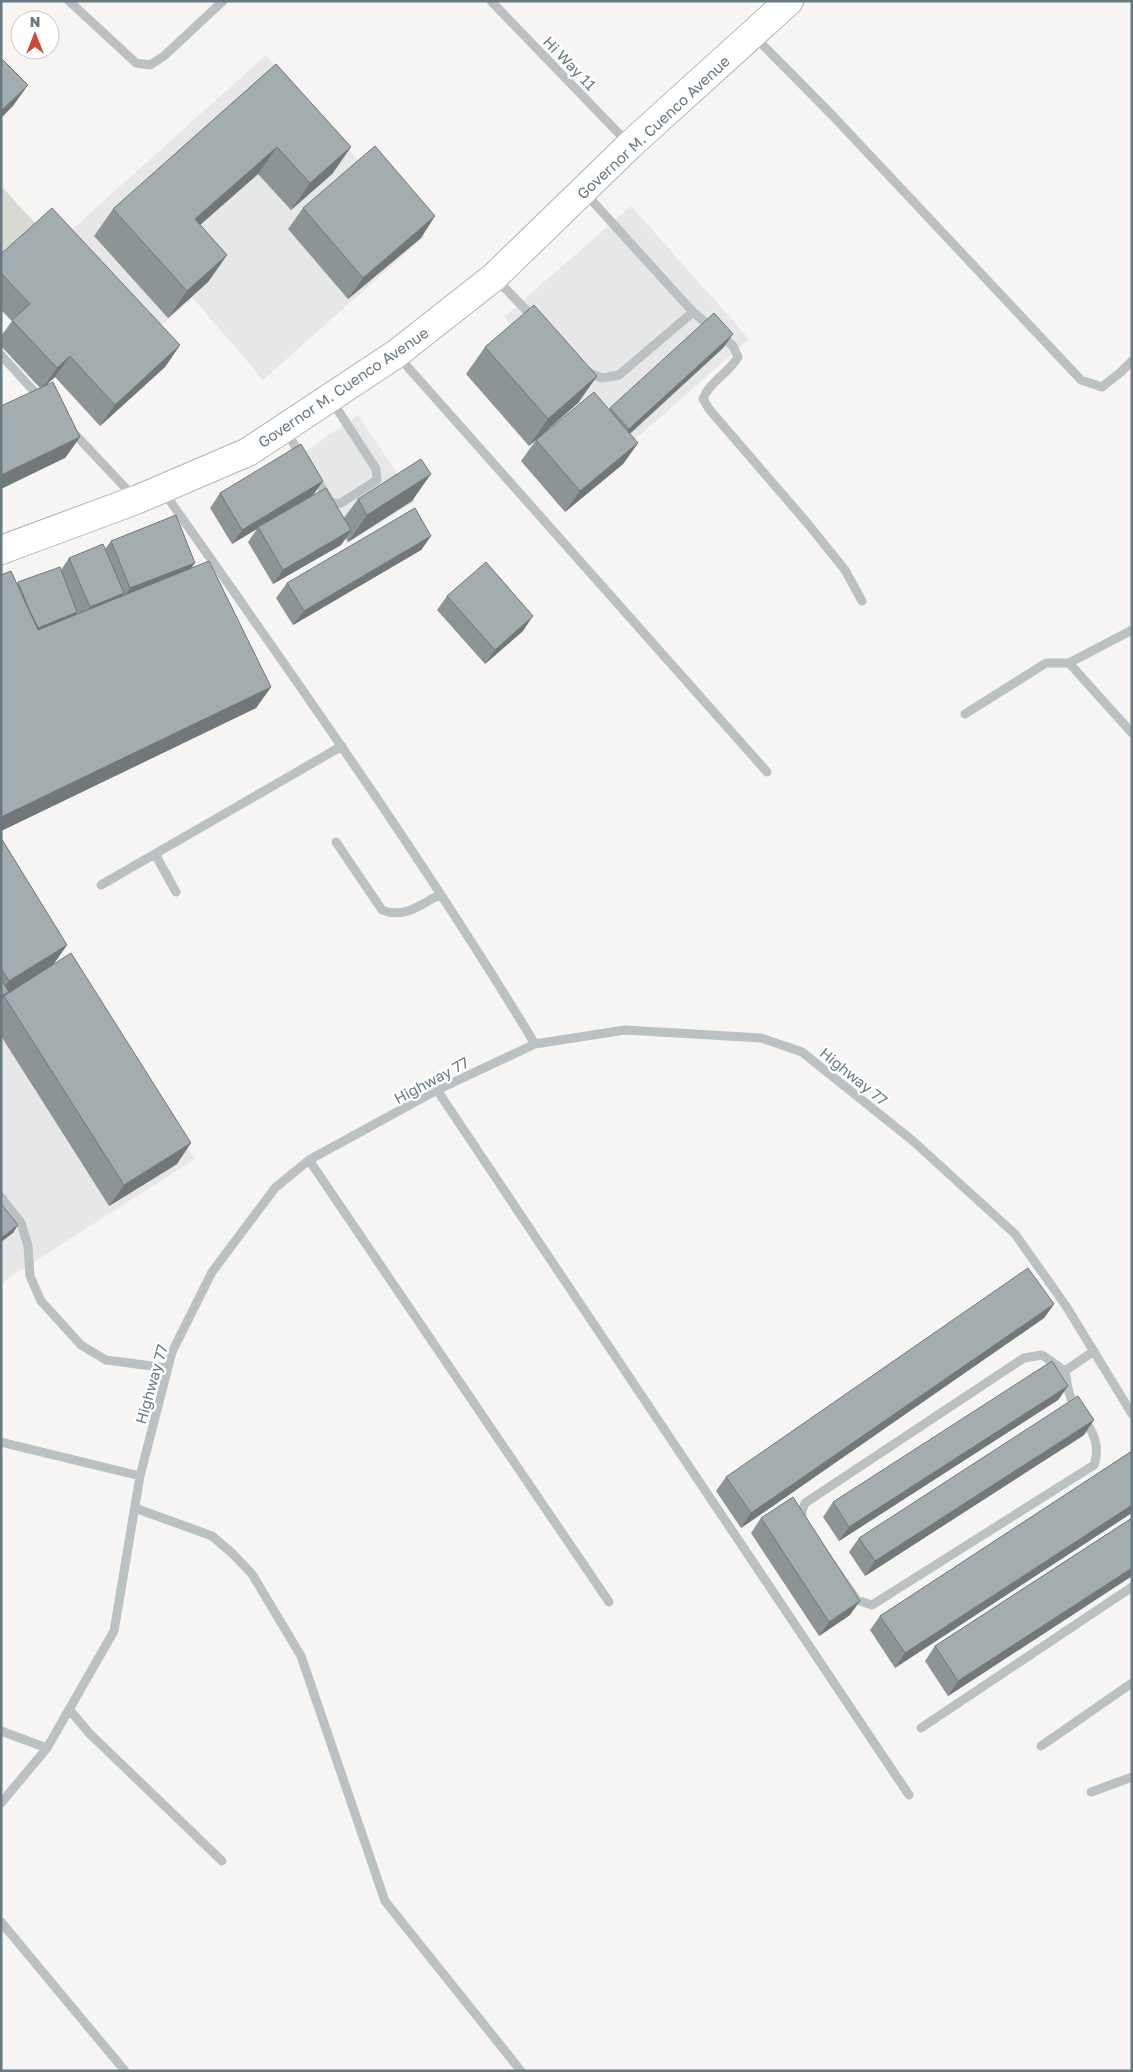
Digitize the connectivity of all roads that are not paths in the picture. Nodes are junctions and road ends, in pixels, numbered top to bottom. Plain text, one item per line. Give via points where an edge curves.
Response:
1 (69, 1) edge
2 (222, 1) edge
3 (491, 1) edge
4 (789, 1) edge
5 (753, 35) junction
6 (630, 145) junction
7 (583, 191) junction
8 (494, 277) junction
9 (693, 312) junction
10 (541, 325) edge
11 (396, 354) junction
12 (1, 355) edge
13 (1132, 361) edge
14 (581, 366) edge
15 (330, 398) junction
16 (46, 404) edge
17 (66, 425) edge
18 (284, 428) junction
19 (162, 489) junction
20 (136, 500) junction
21 (1, 550) edge
22 (862, 601) dead end
23 (1132, 630) edge
24 (1069, 663) junction
25 (965, 714) dead end
26 (1132, 733) edge
27 (342, 746) junction
28 (766, 772) dead end
29 (336, 842) dead end
30 (155, 854) junction
31 (101, 885) dead end
32 (176, 892) dead end
33 (439, 894) junction
34 (535, 1044) junction
35 (437, 1090) junction
36 (309, 1160) junction
37 (1, 1197) edge
38 (1094, 1351) junction
39 (167, 1368) junction
40 (1065, 1371) junction
41 (1132, 1414) edge
42 (1, 1442) edge
43 (140, 1476) junction
44 (135, 1508) junction
45 (1132, 1587) edge
46 (609, 1602) dead end
47 (1132, 1683) edge
48 (69, 1710) junction
49 (921, 1728) dead end
50 (1, 1731) edge
51 (1041, 1746) dead end
52 (47, 1748) junction
53 (1132, 1777) edge
54 (1092, 1792) dead end
55 (909, 1795) dead end
56 (1, 1803) edge
57 (222, 1861) dead end
58 (1, 1922) edge
59 (125, 2071) edge
60 (521, 2071) edge

1 - 2 street via 136,64 150,65 164,56
3 - 6 street, Hi Way 11
4 - 5 main road, Governor M. Cuenco Avenue
5 - 6 main road, Governor M. Cuenco Avenue
5 - 13 street via 1081,380 1102,387
6 - 7 main road, Governor M. Cuenco Avenue
7 - 8 main road, Governor M. Cuenco Avenue
7 - 9 street
8 - 10 street
8 - 11 main road, Governor M. Cuenco Avenue
9 - 14 street via 619,375 610,378 595,376
9 - 22 street via 733,346 738,357 733,366 707,389 703,400 827,547 845,570
11 - 15 main road, Governor M. Cuenco Avenue
11 - 28 street
12 - 16 street
15 - 18 main road, Governor M. Cuenco Avenue
15 - 18 street via 376,469 377,480 335,504
17 - 20 street
18 - 19 main road, Governor M. Cuenco Avenue via 248,452
19 - 20 main road, Governor M. Cuenco Avenue
19 - 27 street
20 - 21 main road, Governor M. Cuenco Avenue
23 - 24 street
24 - 25 street via 1046,663
24 - 26 street
27 - 30 street
27 - 33 street
29 - 33 street via 382,910 404,914
30 - 31 street
30 - 32 street
33 - 34 street
34 - 35 street, Highway 77
34 - 38 street, Highway 77 via 625,1030 761,1038 802,1052 913,1141 1015,1234
35 - 36 street, Highway 77
35 - 55 street
36 - 39 street, Highway 77 via 275,1188 212,1272
36 - 46 street
37 - 39 street via 21,1223 28,1246 30,1276 41,1301 81,1345 106,1360
38 - 40 street
38 - 41 street, Highway 77
39 - 43 street, Highway 77
40 - 40 street via 1042,1355 1024,1358 805,1502 802,1522 857,1600 872,1606 1094,1465 1098,1455 1097,1440 1070,1396
42 - 43 street
43 - 44 street, Highway 77
44 - 48 street, Highway 77 via 114,1631
44 - 60 street via 212,1536 252,1574 301,1656 385,1901
45 - 49 street
47 - 51 street
48 - 52 street, Highway 77
48 - 57 street via 88,1733
50 - 52 street
52 - 56 street, Highway 77
53 - 54 street
58 - 59 street

